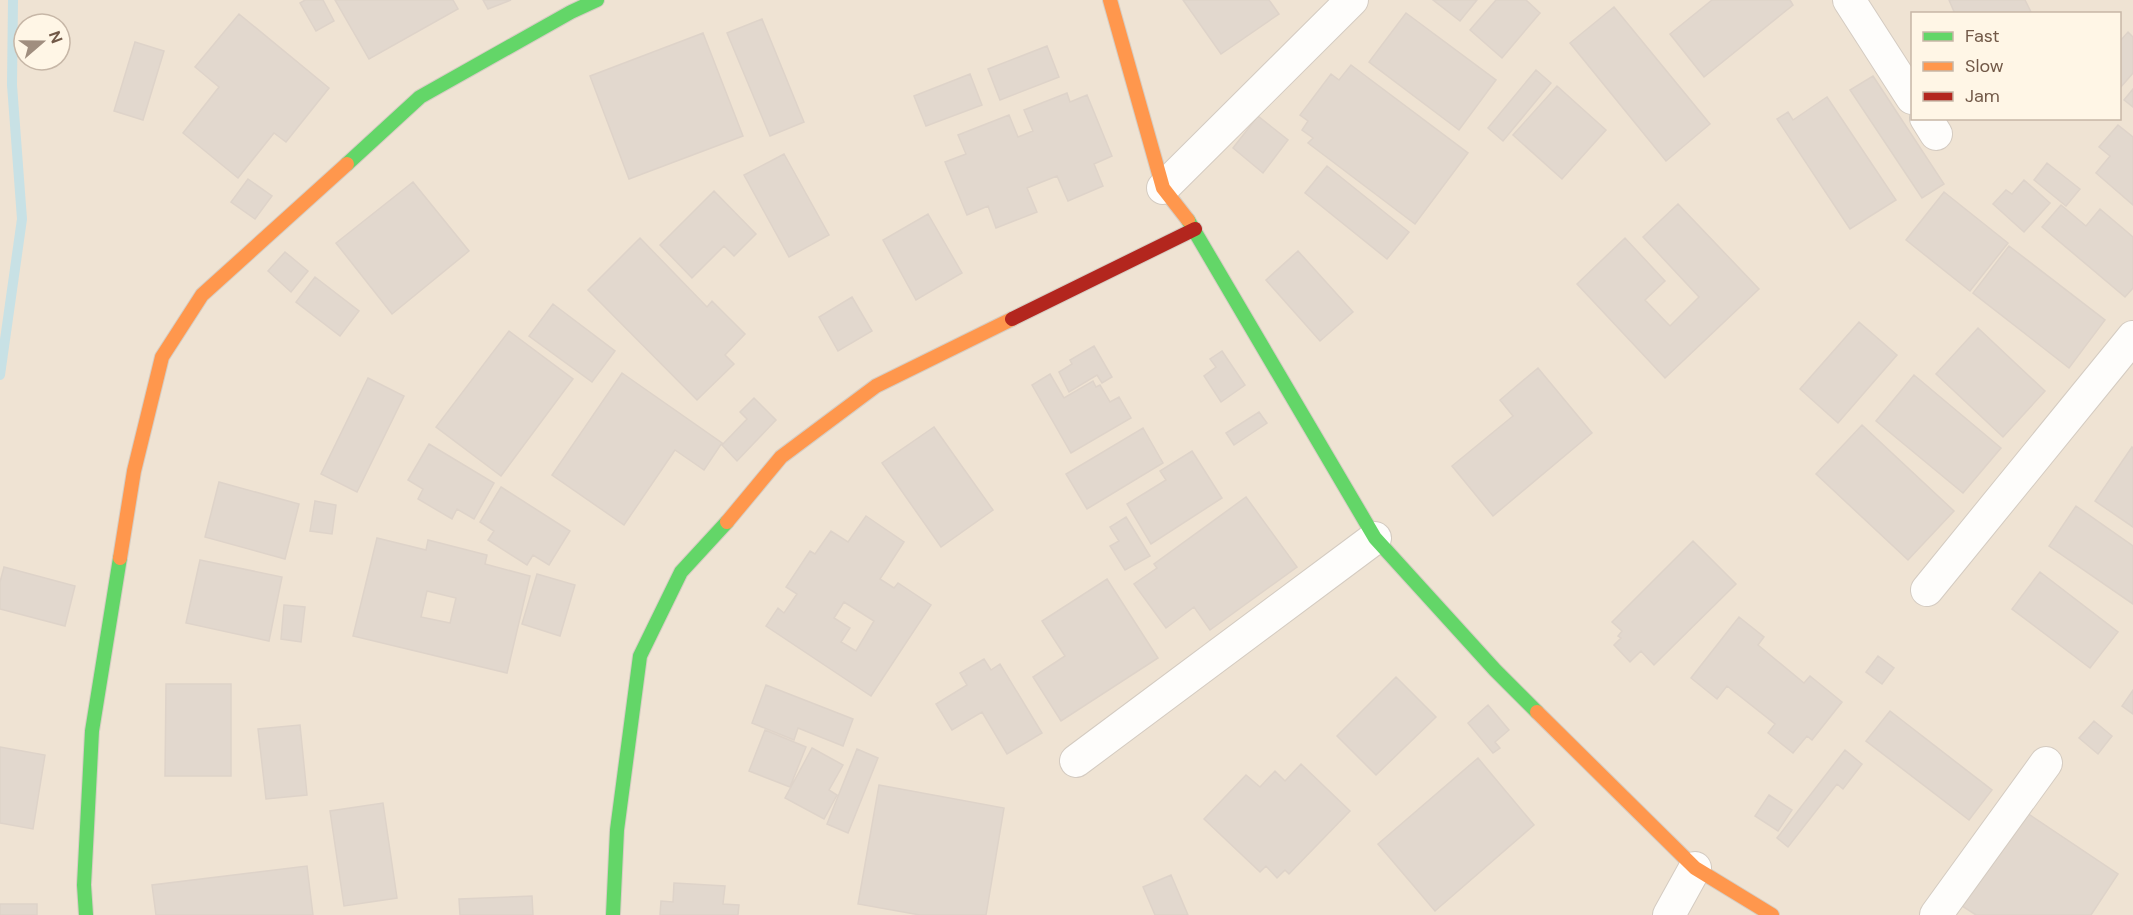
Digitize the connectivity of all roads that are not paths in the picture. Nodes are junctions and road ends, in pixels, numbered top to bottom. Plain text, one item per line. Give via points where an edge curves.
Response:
1 (597, 0) edge
2 (1110, 0) edge
3 (1352, 0) edge
4 (1849, 0) edge
5 (1911, 96) edge
6 (1163, 188) junction
7 (1195, 229) junction
8 (2133, 337) edge
9 (1375, 538) junction
10 (1927, 590) dead end
11 (1076, 761) dead end
12 (2046, 763) dead end
13 (1695, 868) junction
14 (86, 915) edge
15 (613, 915) edge
16 (1669, 915) edge
17 (1772, 915) edge
18 (1936, 915) edge

1 - 14 street via 420,97 202,295 162,357 134,471 92,731
2 - 6 street
3 - 6 street
4 - 5 street
6 - 7 street
7 - 9 street
7 - 15 street via 876,386 781,457 681,572 640,656 617,830
8 - 10 street
9 - 11 street
9 - 13 street via 1495,670
12 - 18 street
13 - 16 street
13 - 17 street

